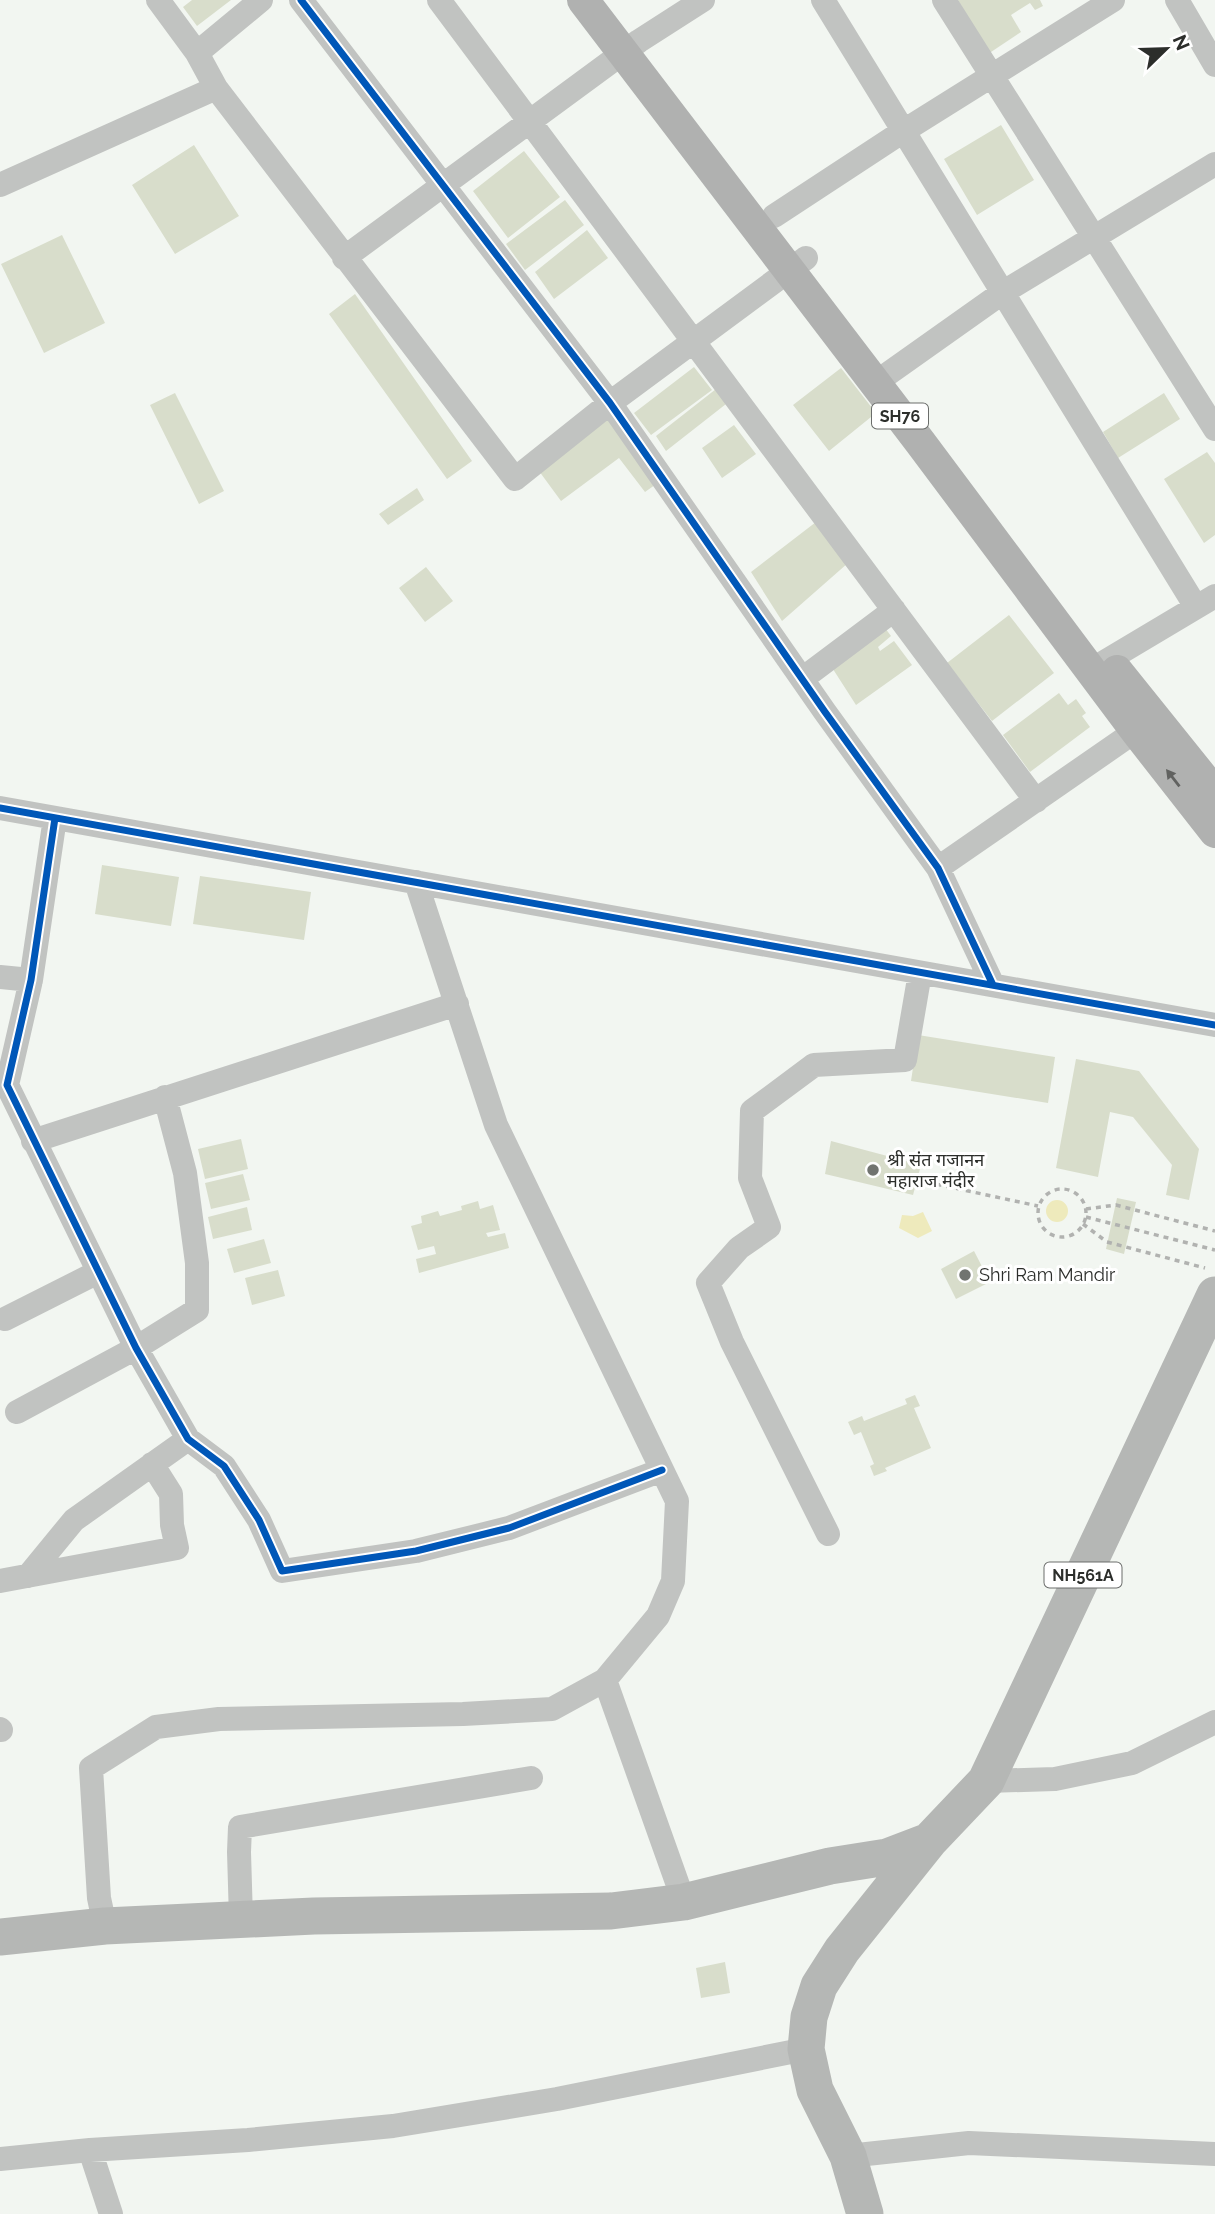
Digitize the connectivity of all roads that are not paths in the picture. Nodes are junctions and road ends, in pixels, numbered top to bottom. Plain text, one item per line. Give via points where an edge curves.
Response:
1 (158, 0) edge
2 (261, 0) edge
3 (439, 0) edge
4 (583, 0) edge
5 (609, 0) edge
6 (703, 0) edge
7 (823, 0) edge
8 (944, 0) edge
9 (1113, 0) edge
10 (1177, 0) edge
11 (311, 4) edge
12 (1080, 9) edge
13 (631, 47) junction
14 (197, 53) junction
15 (1215, 65) edge
16 (992, 76) junction
17 (216, 88) junction
18 (530, 121) junction
19 (902, 132) junction
20 (1215, 164) edge
21 (0, 185) edge
22 (441, 185) junction
23 (774, 216) junction
24 (1095, 237) junction
25 (344, 258) junction
26 (797, 264) junction
27 (1002, 293) junction
28 (694, 340) junction
29 (883, 377) junction
30 (610, 403) junction
31 (1215, 429) edge
32 (1205, 601) edge
33 (894, 610) junction
34 (1100, 665) junction
35 (802, 678) junction
36 (1145, 725) junction
37 (1215, 793) edge
38 (1036, 801) junction
39 (0, 808) edge
40 (55, 818) junction
41 (1215, 832) edge
42 (938, 868) junction
43 (416, 882) junction
44 (920, 972) junction
45 (0, 977) edge
46 (31, 980) junction
47 (993, 985) junction
48 (457, 1004) junction
49 (1215, 1025) edge
50 (165, 1097) junction
51 (33, 1141) junction
52 (98, 1272) junction
53 (1214, 1283) edge
54 (5, 1319) dead end
55 (135, 1348) junction
56 (17, 1412) dead end
57 (188, 1439) junction
58 (152, 1464) junction
59 (662, 1470) junction
60 (828, 1534) dead end
61 (28, 1576) junction
62 (0, 1581) edge
63 (606, 1680) junction
64 (1215, 1722) edge
65 (531, 1777) dead end
66 (986, 1781) junction
67 (930, 1840) junction
68 (684, 1902) junction
69 (241, 1919) junction
70 (105, 1926) junction
71 (0, 1937) edge
72 (806, 2049) junction
73 (90, 2150) junction
74 (1215, 2154) edge
75 (848, 2156) junction
76 (0, 2159) edge
77 (111, 2214) edge
78 (865, 2214) edge

1 - 14 street
2 - 14 street
3 - 18 street
4 - 13 main road, SH76
5 - 13 main road, SH76
6 - 13 street
7 - 19 street
8 - 16 street
9 - 12 street
10 - 15 street
11 - 22 street
12 - 16 street
13 - 18 street
13 - 23 main road, SH76
13 - 26 main road, SH76
14 - 17 street
16 - 19 street
16 - 24 street
17 - 21 street
17 - 25 street
18 - 22 street
18 - 28 street
19 - 23 street
19 - 27 street
20 - 24 street
22 - 25 street
22 - 30 street
23 - 26 main road, SH76
24 - 27 street
24 - 31 street
25 - 30 street via 515,480
26 - 28 street
26 - 29 main road, SH76
27 - 29 street
27 - 32 street
28 - 30 street
28 - 33 street
29 - 34 main road, SH76
30 - 35 street
32 - 34 street
33 - 35 street
33 - 38 street
34 - 36 main road, SH76
35 - 42 street
36 - 37 main road, SH76
36 - 38 street
41 -> 36 main road, SH76
38 - 42 street
39 - 40 street
40 - 43 street
40 - 46 street
42 - 47 street
43 - 44 street
43 - 48 street
44 - 47 street
44 - 60 street via 905,1060 814,1065 752,1111 750,1178 769,1227 739,1248 708,1283
45 - 46 street
46 - 51 street via 7,1085
47 - 49 street
48 - 50 street
48 - 59 street via 496,1125
50 - 51 street
50 - 55 street via 185,1173 197,1263 197,1310
51 - 52 street
52 - 54 street
52 - 55 street
53 - 66 highway, NH561A
55 - 56 street
55 - 57 street
57 - 58 street
57 - 59 street via 224,1466 259,1520 282,1571 416,1551 509,1528
58 - 61 street via 74,1520
58 - 61 street via 171,1494 177,1548
59 - 63 street via 677,1501 673,1581 658,1616
61 - 62 street
63 - 68 street
63 - 70 street via 552,1709 219,1719 156,1727 91,1768 99,1898
64 - 66 street via 1132,1763 1055,1779
65 - 69 street via 240,1827
66 - 67 highway, NH561A
67 - 68 highway via 887,1857 830,1866
67 - 72 highway, NH561A via 819,1986 809,2017
68 - 69 highway via 611,1911
69 - 70 highway
70 - 71 highway
72 - 73 street via 557,2099 393,2126
72 - 75 highway, NH561A via 815,2090
73 - 76 street
73 - 77 street
74 - 75 street via 969,2143
75 - 78 highway, NH561A

